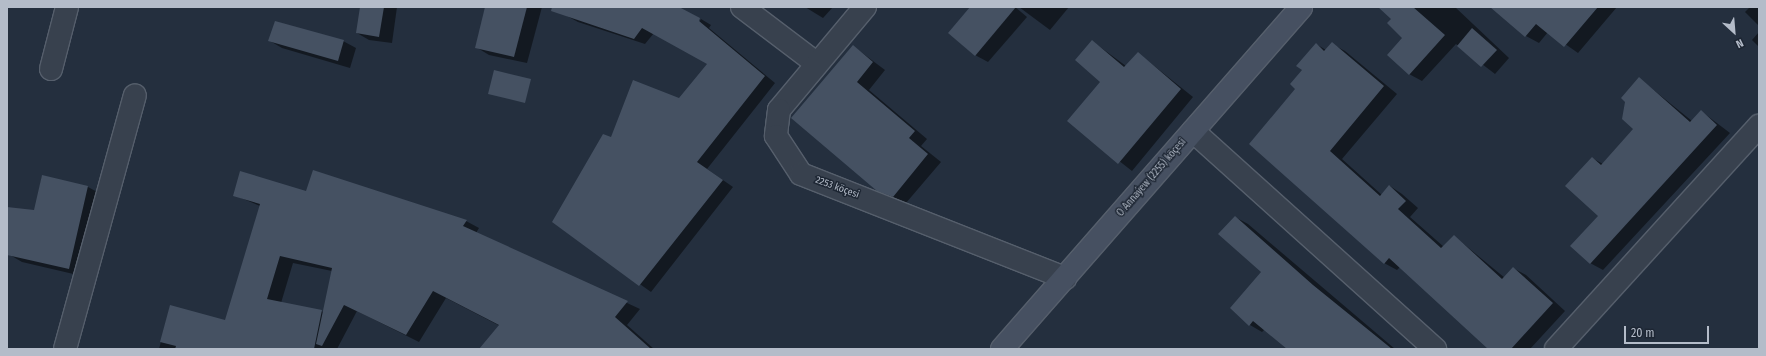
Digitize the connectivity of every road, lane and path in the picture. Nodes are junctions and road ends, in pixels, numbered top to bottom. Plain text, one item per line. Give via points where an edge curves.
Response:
1 (67, 7) edge
2 (742, 7) edge
3 (865, 7) edge
4 (1301, 7) edge
5 (817, 64) junction
6 (51, 69) dead end
7 (135, 95) dead end
8 (1759, 126) edge
9 (1193, 131) junction
10 (1065, 278) junction
11 (65, 349) edge
12 (1002, 349) edge
13 (1435, 349) edge
14 (1556, 349) edge

1 - 6 street
2 - 5 street
3 - 5 street, 2253 köçesi
4 - 9 main road, O Annaýew (2255) köçesi
5 - 10 street, 2253 köçesi via 779,110 776,136 801,174
7 - 11 street
8 - 14 street
9 - 10 main road, O Annaýew (2255) köçesi
9 - 13 street
10 - 12 main road, O Annaýew (2255) köçesi

